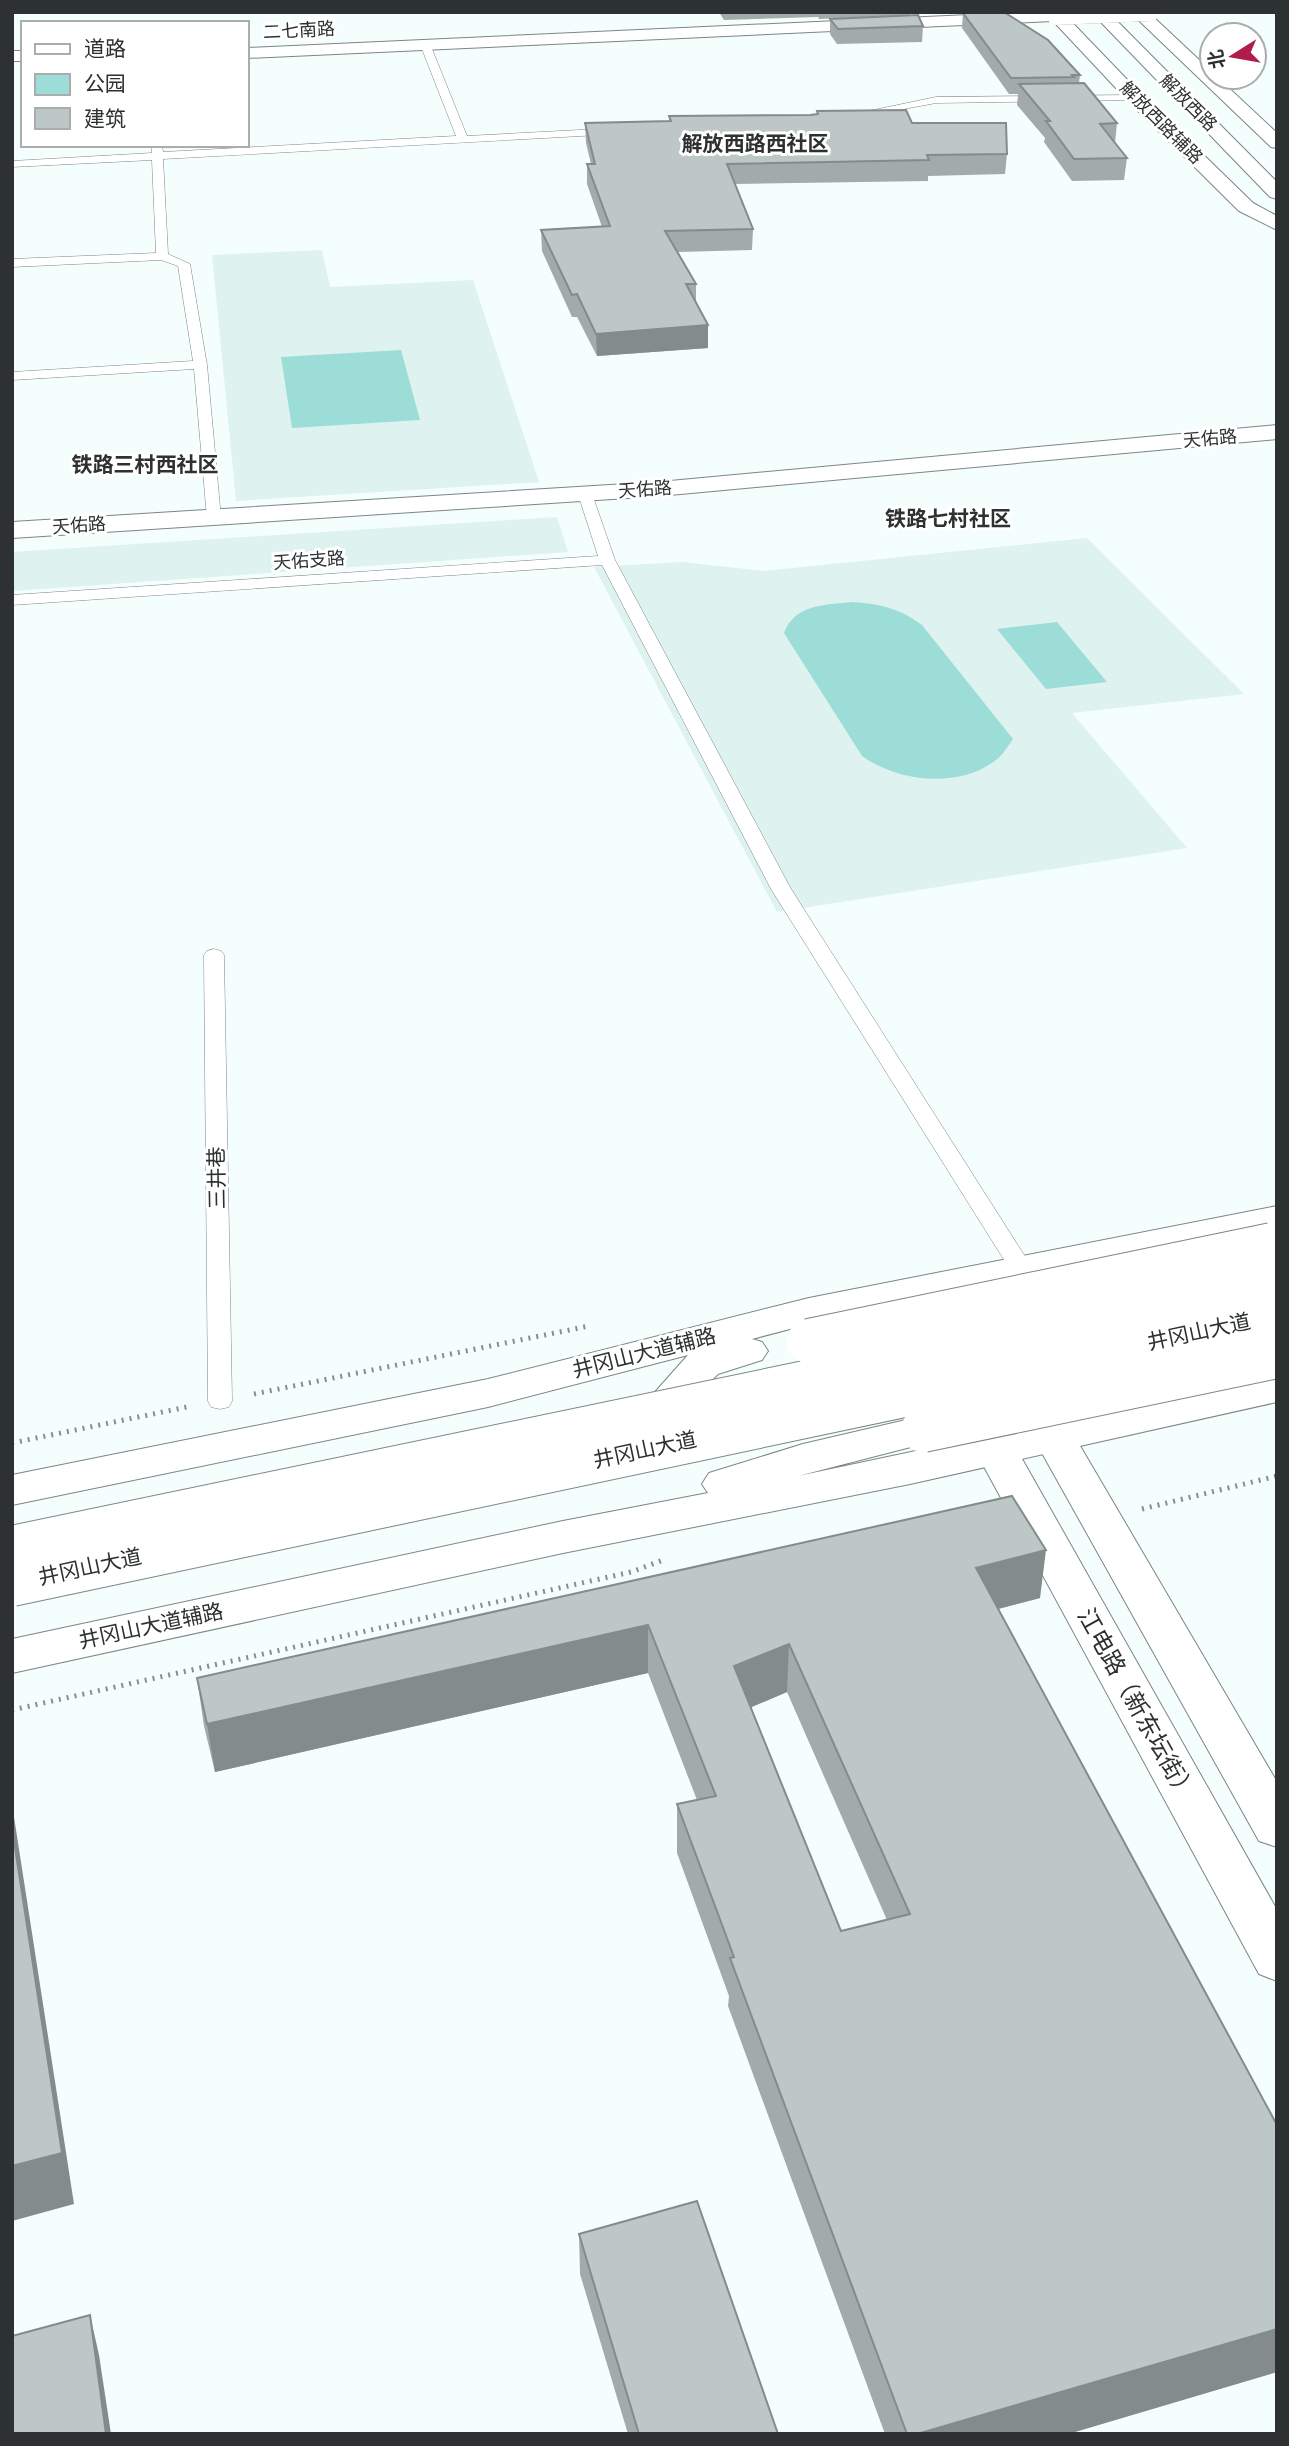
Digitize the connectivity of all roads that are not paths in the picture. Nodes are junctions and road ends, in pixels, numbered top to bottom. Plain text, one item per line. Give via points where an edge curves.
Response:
1 (1022, 12) edge
2 (1082, 12) edge
3 (1099, 12) edge
4 (1122, 12) edge
5 (1138, 12) edge
6 (1154, 12) edge
7 (1054, 14) edge
8 (425, 44) junction
9 (248, 50) edge
10 (248, 50) edge
11 (1198, 52) edge
12 (1240, 91) edge
13 (1135, 98) junction
14 (834, 119) edge
15 (1277, 126) edge
16 (629, 131) edge
17 (463, 139) junction
18 (1277, 143) edge
19 (158, 151) edge
20 (12, 164) edge
21 (1277, 164) edge
22 (1277, 193) edge
23 (1277, 215) edge
24 (1277, 224) edge
25 (162, 256) junction
26 (12, 263) edge
27 (200, 365) junction
28 (12, 376) edge
29 (1277, 432) edge
30 (585, 494) junction
31 (214, 517) junction
32 (12, 530) edge
33 (607, 560) junction
34 (12, 600) edge
35 (214, 955) dead end
36 (1277, 1218) edge
37 (1277, 1244) edge
38 (1021, 1269) junction
39 (1277, 1284) edge
40 (1277, 1316) edge
41 (748, 1351) junction
42 (1277, 1356) edge
43 (1277, 1388) edge
44 (488, 1392) junction
45 (220, 1401) road end
46 (1054, 1437) junction
47 (996, 1450) junction
48 (803, 1459) junction
49 (12, 1490) edge
50 (563, 1537) junction
51 (12, 1548) edge
52 (12, 1584) edge
53 (12, 1656) edge
54 (1277, 1827) edge
55 (1277, 1959) edge

1 - 9 main road, 二七南路
2 - 23 main road, 解放西路辅路
3 - 22 main road, 解放西路
4 - 21 main road, 解放西路
5 - 18 main road
6 - 7 main road, 二七南路, bridge
6 - 11 main road
7 - 8 main road, 二七南路
7 - 13 main road, 解放西路辅路
8 - 10 main road, 二七南路
8 - 17 lane
12 - 15 main road
13 - 14 lane via 936,100
13 - 24 main road, 解放西路辅路 via 1246,207
16 - 17 lane
17 - 19 lane
19 - 20 lane
19 - 25 lane
25 - 26 lane
25 - 27 lane via 184,264
27 - 28 lane
27 - 31 lane
29 - 30 main road, 天佑路
30 - 31 main road, 天佑路
30 - 33 lane
31 - 32 main road, 天佑路
33 - 34 lane, 天佑支路
33 - 38 lane via 781,889
35 - 45 lane, 三井巷
36 - 38 main road, 井冈山大道辅路
37 - 41 main road, bridge
38 - 44 main road, 井冈山大道辅路 via 809,1311
39 - 51 main road, 井冈山大道, bridge
40 - 52 main road, 井冈山大道, bridge
41 - 44 main road
41 - 48 main road via 703,1364 677,1391 678,1424 706,1453 754,1466
42 - 48 main road, bridge
43 - 46 main road, 井冈山大道辅路
44 - 49 main road, 井冈山大道辅路
46 - 47 main road, 井冈山大道辅路
46 - 54 main road
47 - 50 main road, 井冈山大道辅路
47 - 55 main road, 江电路（新东坛街）
48 - 50 main road
50 - 53 main road, 井冈山大道辅路

